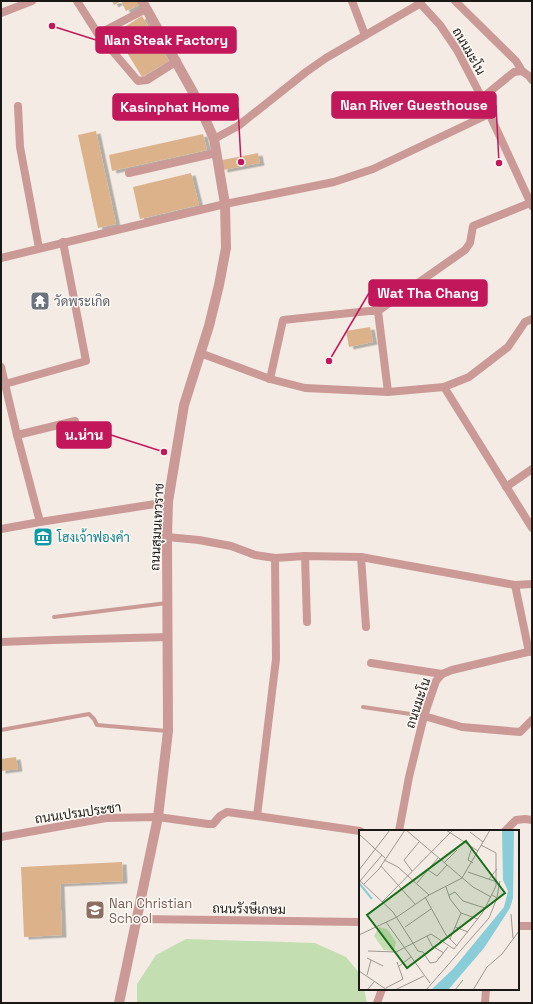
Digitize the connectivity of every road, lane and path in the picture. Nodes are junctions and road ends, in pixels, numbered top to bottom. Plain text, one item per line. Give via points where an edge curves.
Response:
1 (32, 1) edge
2 (77, 1) edge
3 (352, 1) edge
4 (454, 1) edge
5 (419, 2) edge
6 (17, 4) edge
7 (144, 5) edge
8 (1, 13) edge
9 (98, 34) junction
10 (365, 35) junction
11 (177, 61) junction
12 (522, 71) junction
13 (532, 80) edge
14 (482, 98) junction
15 (18, 106) dead end
16 (489, 114) junction
17 (214, 139) junction
18 (216, 153) junction
19 (129, 173) dead end
20 (226, 204) junction
21 (532, 205) edge
22 (63, 242) junction
23 (39, 248) junction
24 (1, 258) edge
25 (378, 311) junction
26 (532, 319) edge
27 (200, 352) junction
28 (1, 367) edge
29 (270, 378) junction
30 (5, 384) junction
31 (444, 387) junction
32 (388, 392) junction
33 (75, 421) dead end
34 (17, 435) junction
35 (532, 469) edge
36 (506, 487) junction
37 (168, 502) junction
38 (40, 522) junction
39 (532, 528) edge
40 (1, 529) edge
41 (167, 537) junction
42 (305, 556) junction
43 (361, 557) junction
44 (275, 558) junction
45 (532, 584) edge
46 (515, 585) junction
47 (168, 603) junction
48 (54, 617) dead end
49 (307, 622) dead end
50 (366, 627) dead end
51 (168, 637) junction
52 (1, 642) edge
53 (530, 652) edge
54 (371, 662) dead end
55 (442, 674) junction
56 (363, 707) dead end
57 (424, 716) junction
58 (532, 720) edge
59 (1, 730) edge
60 (168, 731) junction
61 (258, 816) junction
62 (158, 817) junction
63 (532, 820) edge
64 (398, 830) edge
65 (507, 830) edge
66 (359, 831) edge
67 (1, 837) edge
68 (137, 919) junction
69 (359, 922) edge
70 (519, 926) edge
71 (532, 926) edge
72 (382, 990) edge
73 (486, 990) edge
74 (119, 1003) edge
75 (377, 1003) edge
76 (485, 1003) edge

1 - 6 street
2 - 9 street
3 - 10 street
4 - 12 street via 516,61
5 - 10 street
5 - 14 street, ถนนมะโน via 458,50
6 - 8 street
7 - 9 street
7 - 11 street, ถนนสุมนเทวราช
9 - 11 street via 138,81 147,80
10 - 17 street via 326,58 238,126
11 - 17 street, ถนนสุมนเทวราช
12 - 13 street
12 - 14 street via 514,72
14 - 16 street, ถนนมะโน
15 - 23 street via 20,147
16 - 20 street via 373,169 334,182
16 - 21 street, ถนนมะโน
17 - 18 street, ถนนสุมนเทวราช
18 - 19 street
18 - 20 street, ถนนสุมนเทวราช
20 - 22 street
20 - 27 street, ถนนสุมนเทวราช via 226,248 209,326
21 - 25 street via 472,226 470,243 465,250
22 - 23 street
22 - 30 street via 86,361
23 - 24 street
25 - 29 street via 283,320
25 - 32 street
26 - 31 street via 525,322 508,347 469,377
27 - 29 street
27 - 37 street, ถนนสุมนเทวราช via 184,405
28 - 30 street
29 - 32 street via 304,388
30 - 34 street
31 - 32 street
31 - 36 street
33 - 34 street
34 - 38 street
35 - 36 street
36 - 39 street
37 - 38 street
37 - 41 street, ถนนสุมนเทวราช
38 - 40 street
41 - 44 street via 231,546 255,555
41 - 47 street, ถนนสุมนเทวราช
42 - 43 street
42 - 44 street
42 - 49 street
43 - 46 street
43 - 50 street
44 - 61 street via 276,659
45 - 46 street
46 - 53 street
47 - 48 lane
47 - 51 street, ถนนสุมนเทวราช
51 - 52 street
51 - 60 street, ถนนสุมนเทวราช
53 - 55 street, ถนนมะโน
54 - 55 street
55 - 57 street, ถนนมะโน via 436,681
56 - 57 lane
57 - 58 street via 462,727 520,732
57 - 64 street, ถนนมะโน
59 - 60 lane via 89,714 97,725
60 - 62 street, ถนนสุมนเทวราช
61 - 62 street, ถนนเปรมประชา via 227,812 213,824
61 - 66 street, ถนนเปรมประชา
62 - 67 street, ถนนเปรมประชา via 106,818
62 - 68 street, ถนนสุมนเทวราช
63 - 65 street via 516,820
68 - 69 street, ถนนรังษีเกษม
68 - 74 street, ถนนสุมนเทวราช
70 - 71 street
72 - 75 street
73 - 76 street

